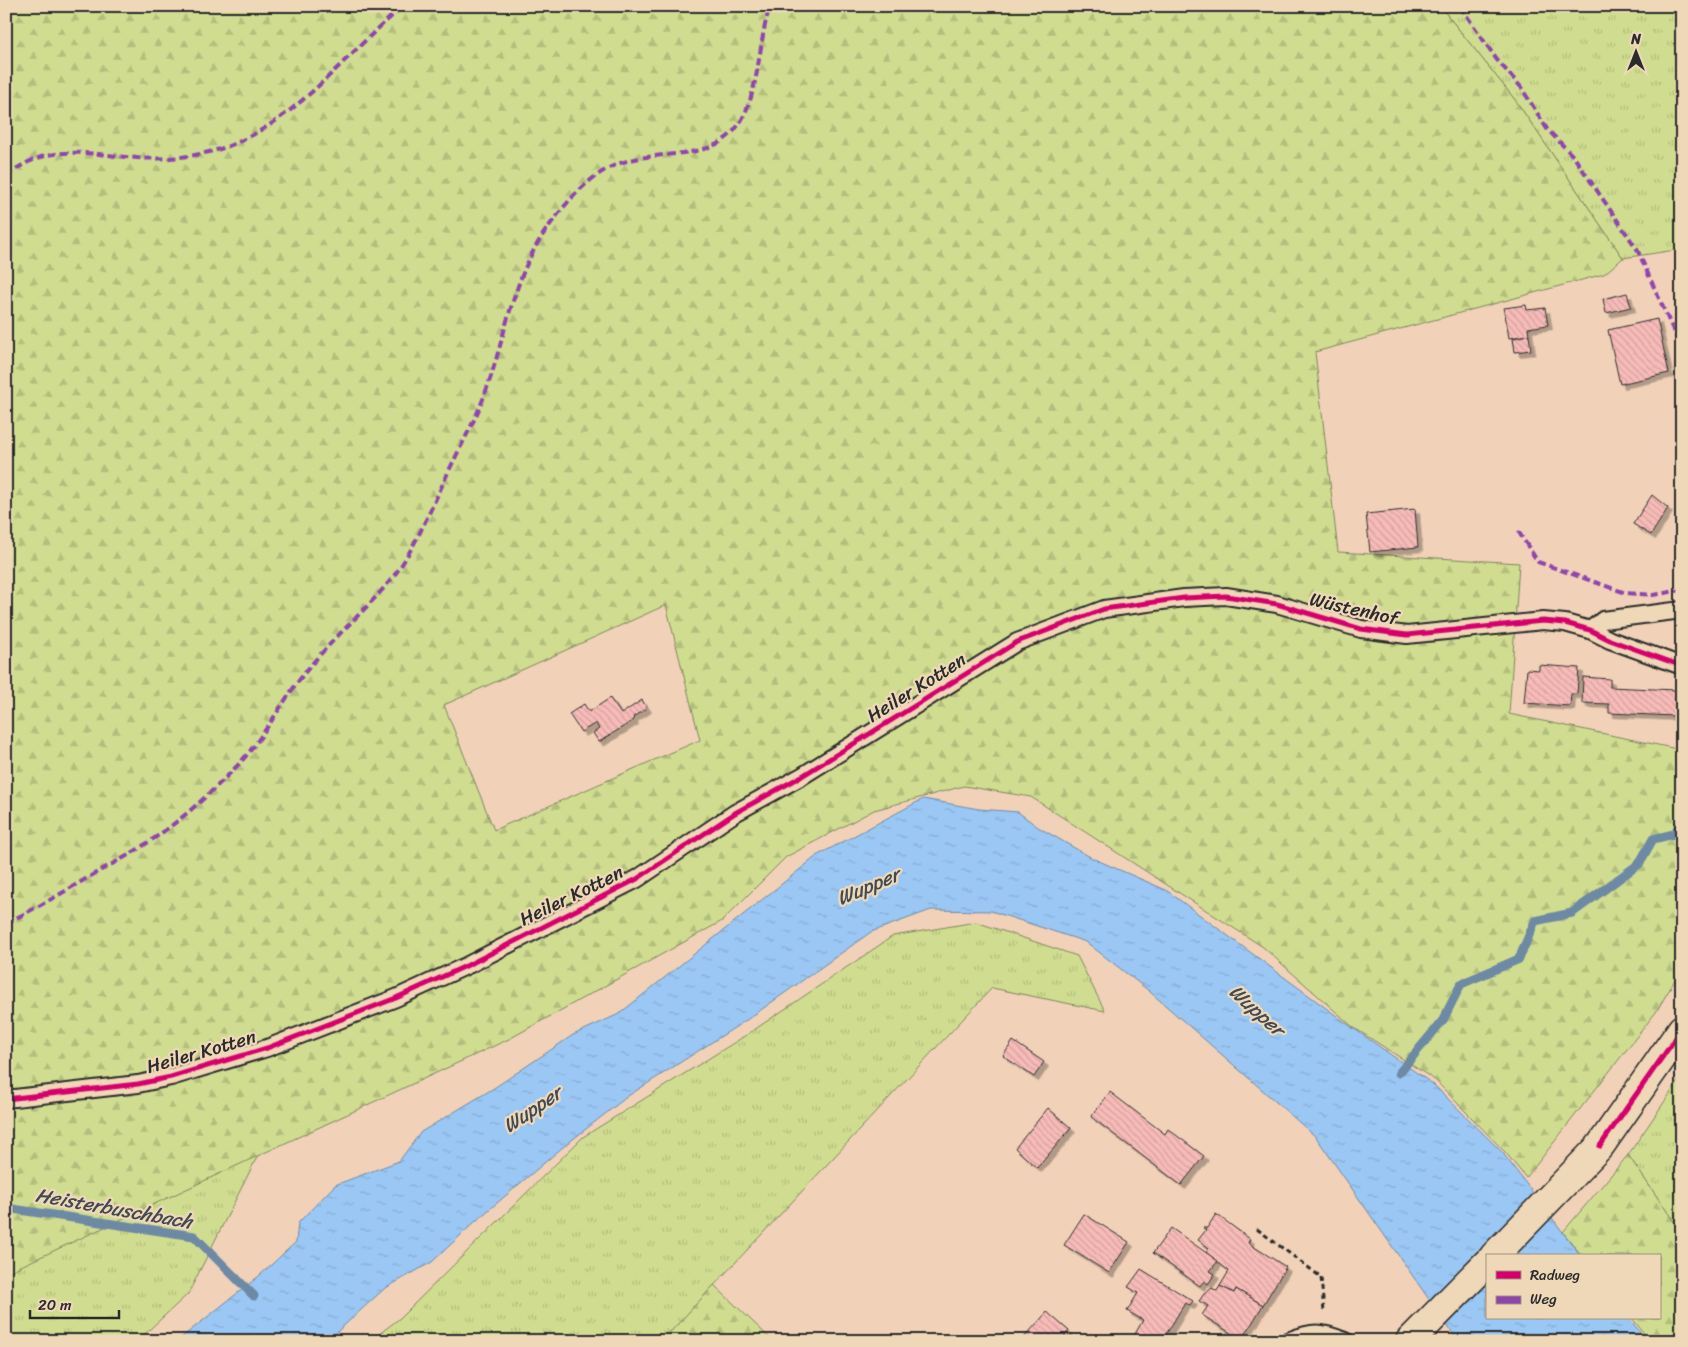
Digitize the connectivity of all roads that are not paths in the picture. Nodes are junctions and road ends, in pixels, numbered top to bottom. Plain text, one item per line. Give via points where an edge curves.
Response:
1 (1104, 609) joint
2 (1682, 610) edge
3 (1590, 630) junction
4 (1682, 666) edge
5 (1682, 1029) edge
6 (6, 1099) edge
7 (1496, 1254) edge
8 (1486, 1264) edge
9 (1413, 1338) edge
10 (1288, 1341) edge
11 (1345, 1341) edge

1 - 3 lane, Wüstenhof via 1226,596 1277,604 1385,634 1407,636 1543,621
1 - 6 lane, Heiler Kotten via 1017,642 802,776 735,813 637,879 405,994 267,1048 171,1077 138,1084
2 - 3 lane via 1603,620
3 - 4 lane, Wüstenhof
5 - 7 main road via 1600,1146
8 - 9 main road
10 - 11 lane via 1310,1332 1325,1333

